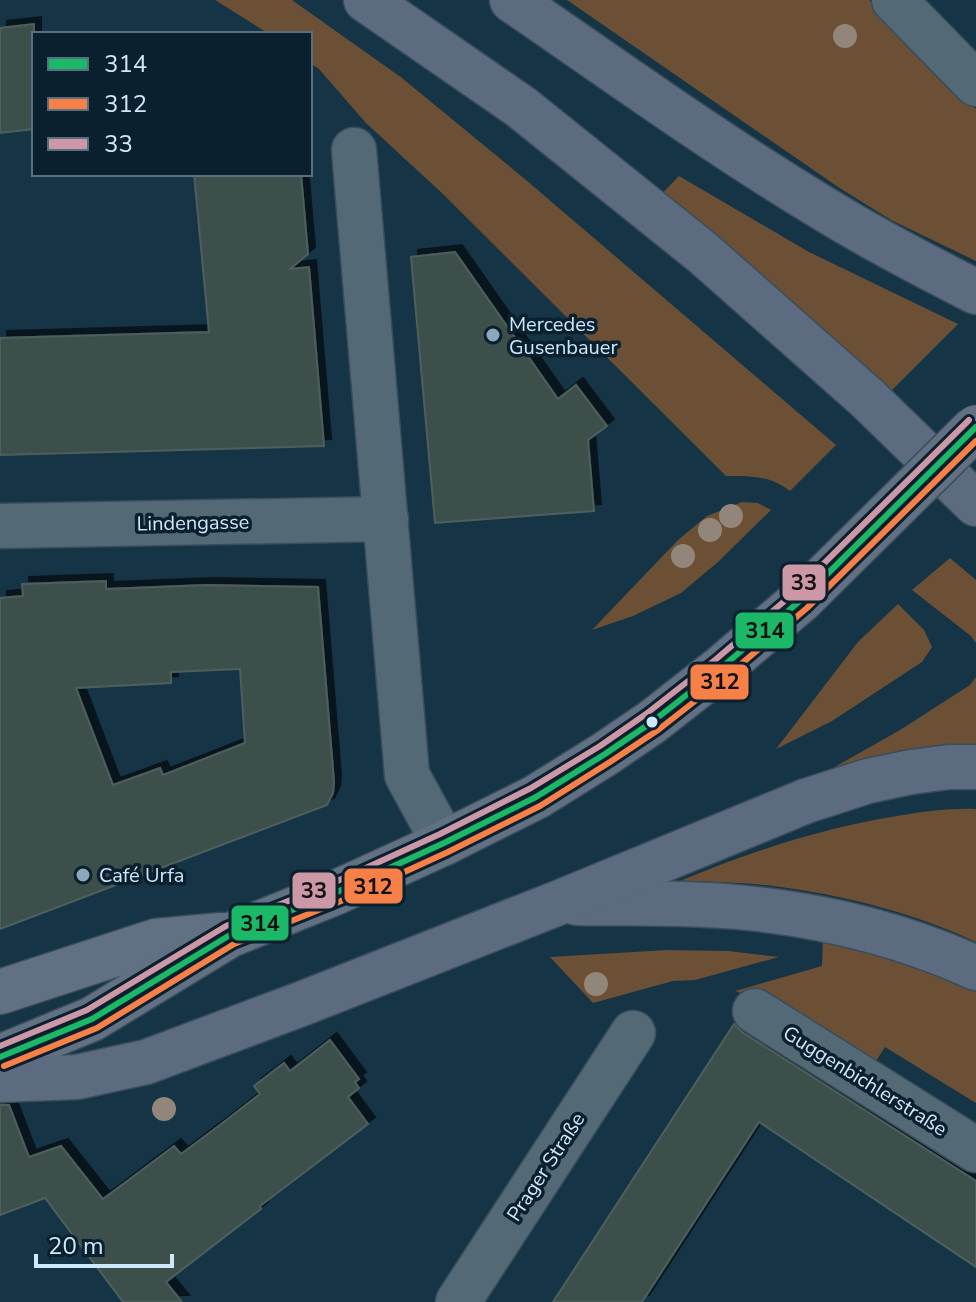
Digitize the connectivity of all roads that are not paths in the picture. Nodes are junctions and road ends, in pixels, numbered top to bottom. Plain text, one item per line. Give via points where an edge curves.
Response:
1 (366, 0) edge
2 (512, 0) edge
3 (894, 0) edge
4 (976, 84) edge
5 (354, 150) dead end
6 (976, 292) edge
7 (867, 398) junction
8 (976, 427) edge
9 (976, 504) edge
10 (386, 519) junction
11 (0, 526) edge
12 (976, 532) edge
13 (976, 767) edge
14 (444, 843) junction
15 (558, 903) junction
16 (230, 935) junction
17 (976, 968) edge
18 (0, 992) edge
19 (755, 1011) dead end
20 (633, 1033) dead end
21 (0, 1057) edge
22 (0, 1080) edge
23 (976, 1150) edge
24 (458, 1302) edge

1 - 7 highway via 533,116 703,253
2 - 6 highway via 820,206
3 - 4 street
5 - 10 street
7 - 9 highway
7 - 12 highway
8 - 14 main road, bridge via 801,600 652,722 536,797
10 - 11 street, Lindengasse
10 - 14 street via 407,775
13 - 15 highway via 911,772 806,801
14 - 16 main road
15 - 17 highway via 777,911 881,932
15 - 22 highway via 146,1062 77,1077
16 - 18 main road via 156,941
16 - 21 main road via 92,1019
19 - 23 street, Guggenbichlerstraße
20 - 24 street, Prager Straße

